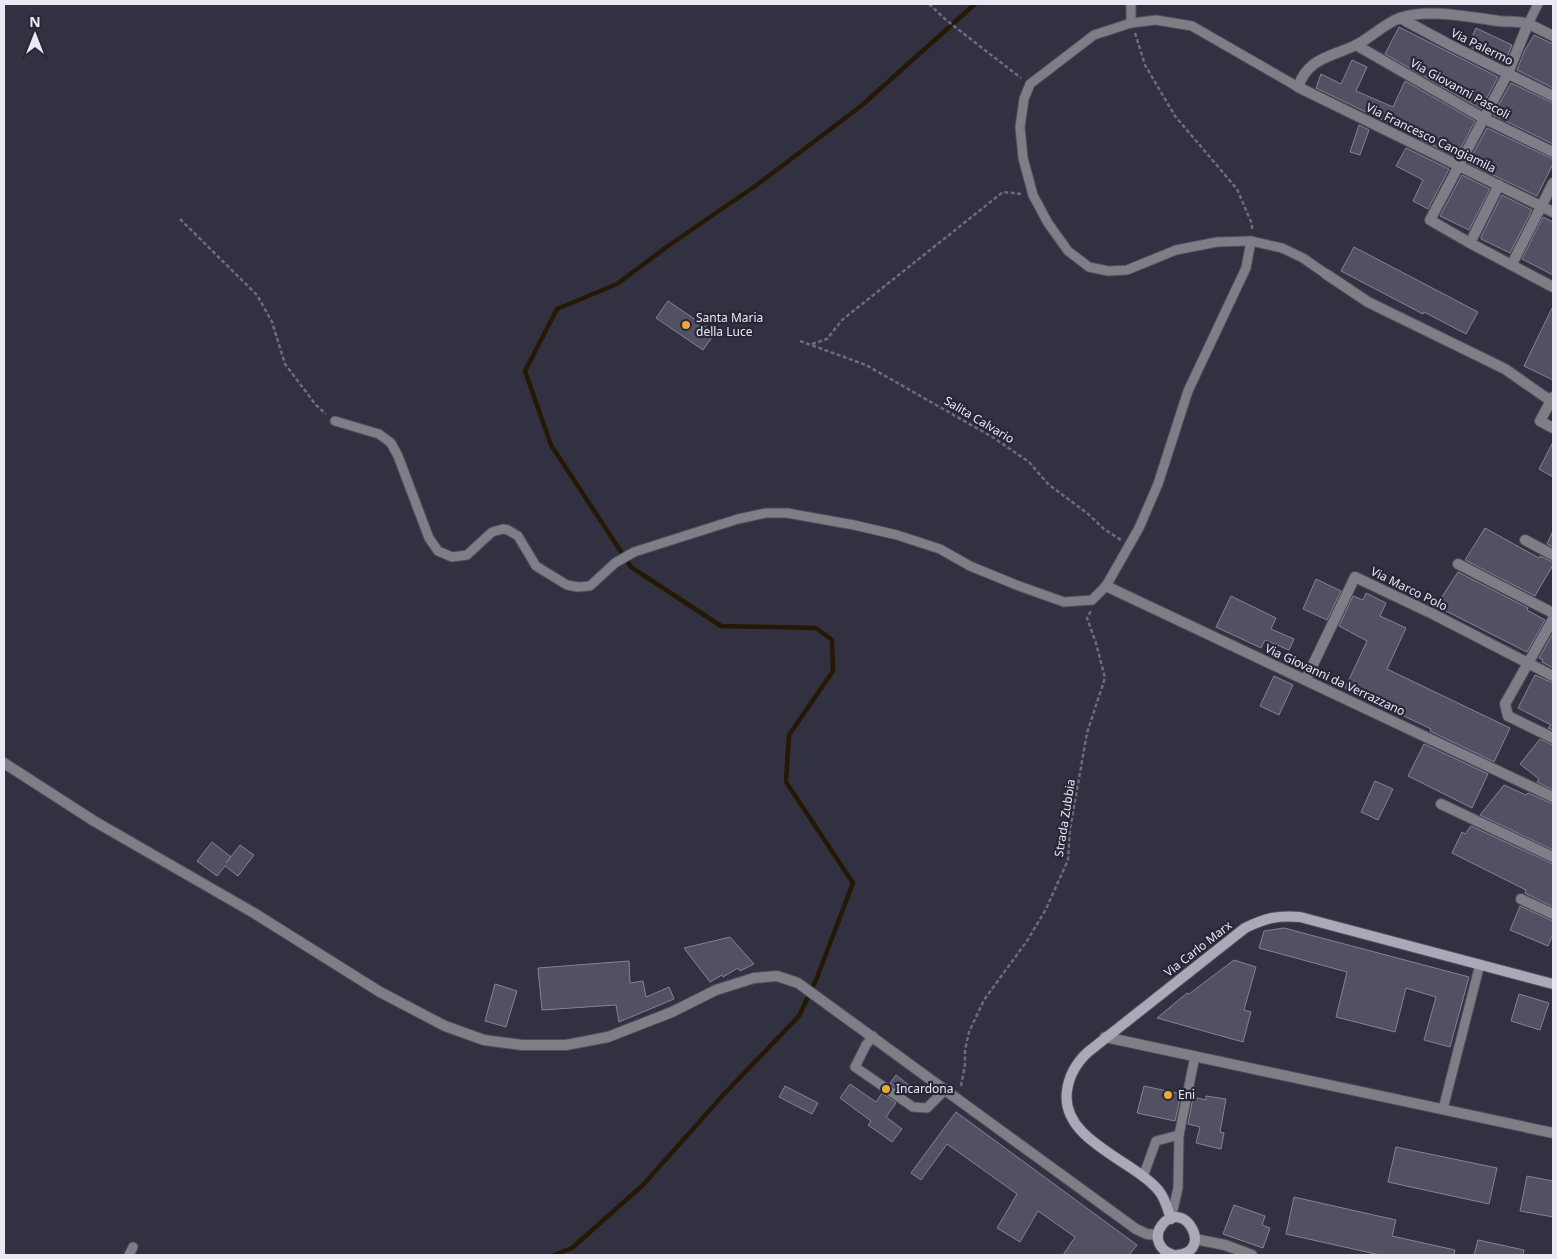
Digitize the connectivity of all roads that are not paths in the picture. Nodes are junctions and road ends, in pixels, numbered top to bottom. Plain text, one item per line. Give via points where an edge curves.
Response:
1 (1131, 4) edge
2 (1538, 4) edge
3 (1400, 18) junction
4 (1131, 23) junction
5 (1528, 24) junction
6 (1553, 36) edge
7 (1356, 45) junction
8 (1508, 74) junction
9 (1298, 87) junction
10 (1553, 96) edge
11 (1484, 118) junction
12 (1553, 152) edge
13 (1460, 165) junction
14 (1498, 184) junction
15 (1553, 184) edge
16 (1541, 206) junction
17 (1553, 212) edge
18 (1251, 241) junction
19 (1470, 243) junction
20 (1512, 264) junction
21 (1326, 274) joint
22 (1553, 287) edge
23 (1552, 399) edge
24 (335, 421) road end
25 (1553, 428) edge
26 (1525, 540) dead end
27 (1553, 555) edge
28 (1458, 564) dead end
29 (1106, 586) junction
30 (1553, 613) edge
31 (1553, 619) edge
32 (1528, 663) junction
33 (1553, 676) edge
34 (1306, 679) junction
35 (1553, 738) edge
36 (4, 762) edge
37 (1553, 797) edge
38 (1442, 804) dead end
39 (1553, 857) edge
40 (1521, 899) dead end
41 (1553, 914) edge
42 (1480, 964) junction
43 (1553, 984) edge
44 (873, 1036) junction
45 (1105, 1037) junction
46 (1196, 1056) junction
47 (946, 1089) junction
48 (1443, 1109) junction
49 (1553, 1133) edge
50 (1179, 1135) junction
51 (1143, 1177) junction
52 (1171, 1219) junction
53 (1158, 1235) junction
54 (1195, 1239) junction
55 (1172, 1255) edge
56 (1252, 1255) edge

1 - 4 lane
2 - 5 lane
3 - 5 street via 1420,14
3 - 7 street
3 - 8 street, Via Palermo
4 - 9 lane via 1156,20 1192,26
4 - 18 lane via 1094,35 1030,84 1020,127 1032,195 1068,251 1089,267 1108,271 1127,270 1176,250 1217,242
5 - 6 street
5 - 8 street
7 - 9 street via 1310,66
7 - 11 street, Via Giovanni Pascoli
8 - 10 street, Via Palermo
8 - 11 street
9 - 13 street, Via Francesco Cangiamila
11 - 12 street, Via Giovanni Pascoli
11 - 13 street
13 - 14 street, Via Francesco Cangiamila
13 - 19 street via 1430,220
14 - 16 street, Via Francesco Cangiamila
14 - 19 street
15 - 16 street
16 - 17 street, Via Francesco Cangiamila
16 - 20 street
18 - 21 lane via 1282,248
18 - 29 lane via 1246,268 1188,390 1158,484 1139,528
19 - 20 street
20 - 22 street
21 - 23 street via 1368,302 1505,369
23 - 25 street via 1540,421
24 - 29 lane via 379,434 391,443 432,545 445,555 467,555 492,532 503,529 518,536 536,566 567,586 590,586 615,563 634,552 766,513 786,513 897,535 940,549 986,573 1064,602 1092,600
26 - 27 street
28 - 30 street
29 - 34 street, Via Giovanni da Verrazzano
31 - 32 street
32 - 33 street, Via Marco Polo
32 - 34 street, Via Marco Polo via 1355,577
32 - 35 street via 1505,704 1508,716
34 - 37 street, Via Giovanni da Verrazzano
36 - 44 street via 94,821 254,912 380,992 445,1026 484,1040 522,1045 566,1045 608,1037 672,1012 716,990 754,978 778,976 798,983
38 - 39 street
40 - 41 street
42 - 43 main road, Via Carlo Marx
42 - 45 main road, Via Carlo Marx via 1300,917 1265,918 1245,928
42 - 48 lane
44 - 47 street
44 - 47 lane via 855,1066 913,1107 927,1108
45 - 46 street
45 - 51 main road, Via Carlo Marx via 1079,1060 1069,1079 1066,1095 1069,1112 1078,1127 1097,1145
46 - 48 street
46 - 50 lane
47 - 53 street via 1136,1228
48 - 49 street
50 - 51 lane via 1156,1141
50 - 52 lane via 1178,1188
51 - 52 main road, Via Carlo Marx via 1159,1191
52 - 53 main road via 1162,1225
52 - 54 main road via 1182,1219 1190,1224
53 - 55 main road via 1160,1246
54 - 55 main road via 1186,1253
54 - 56 street

